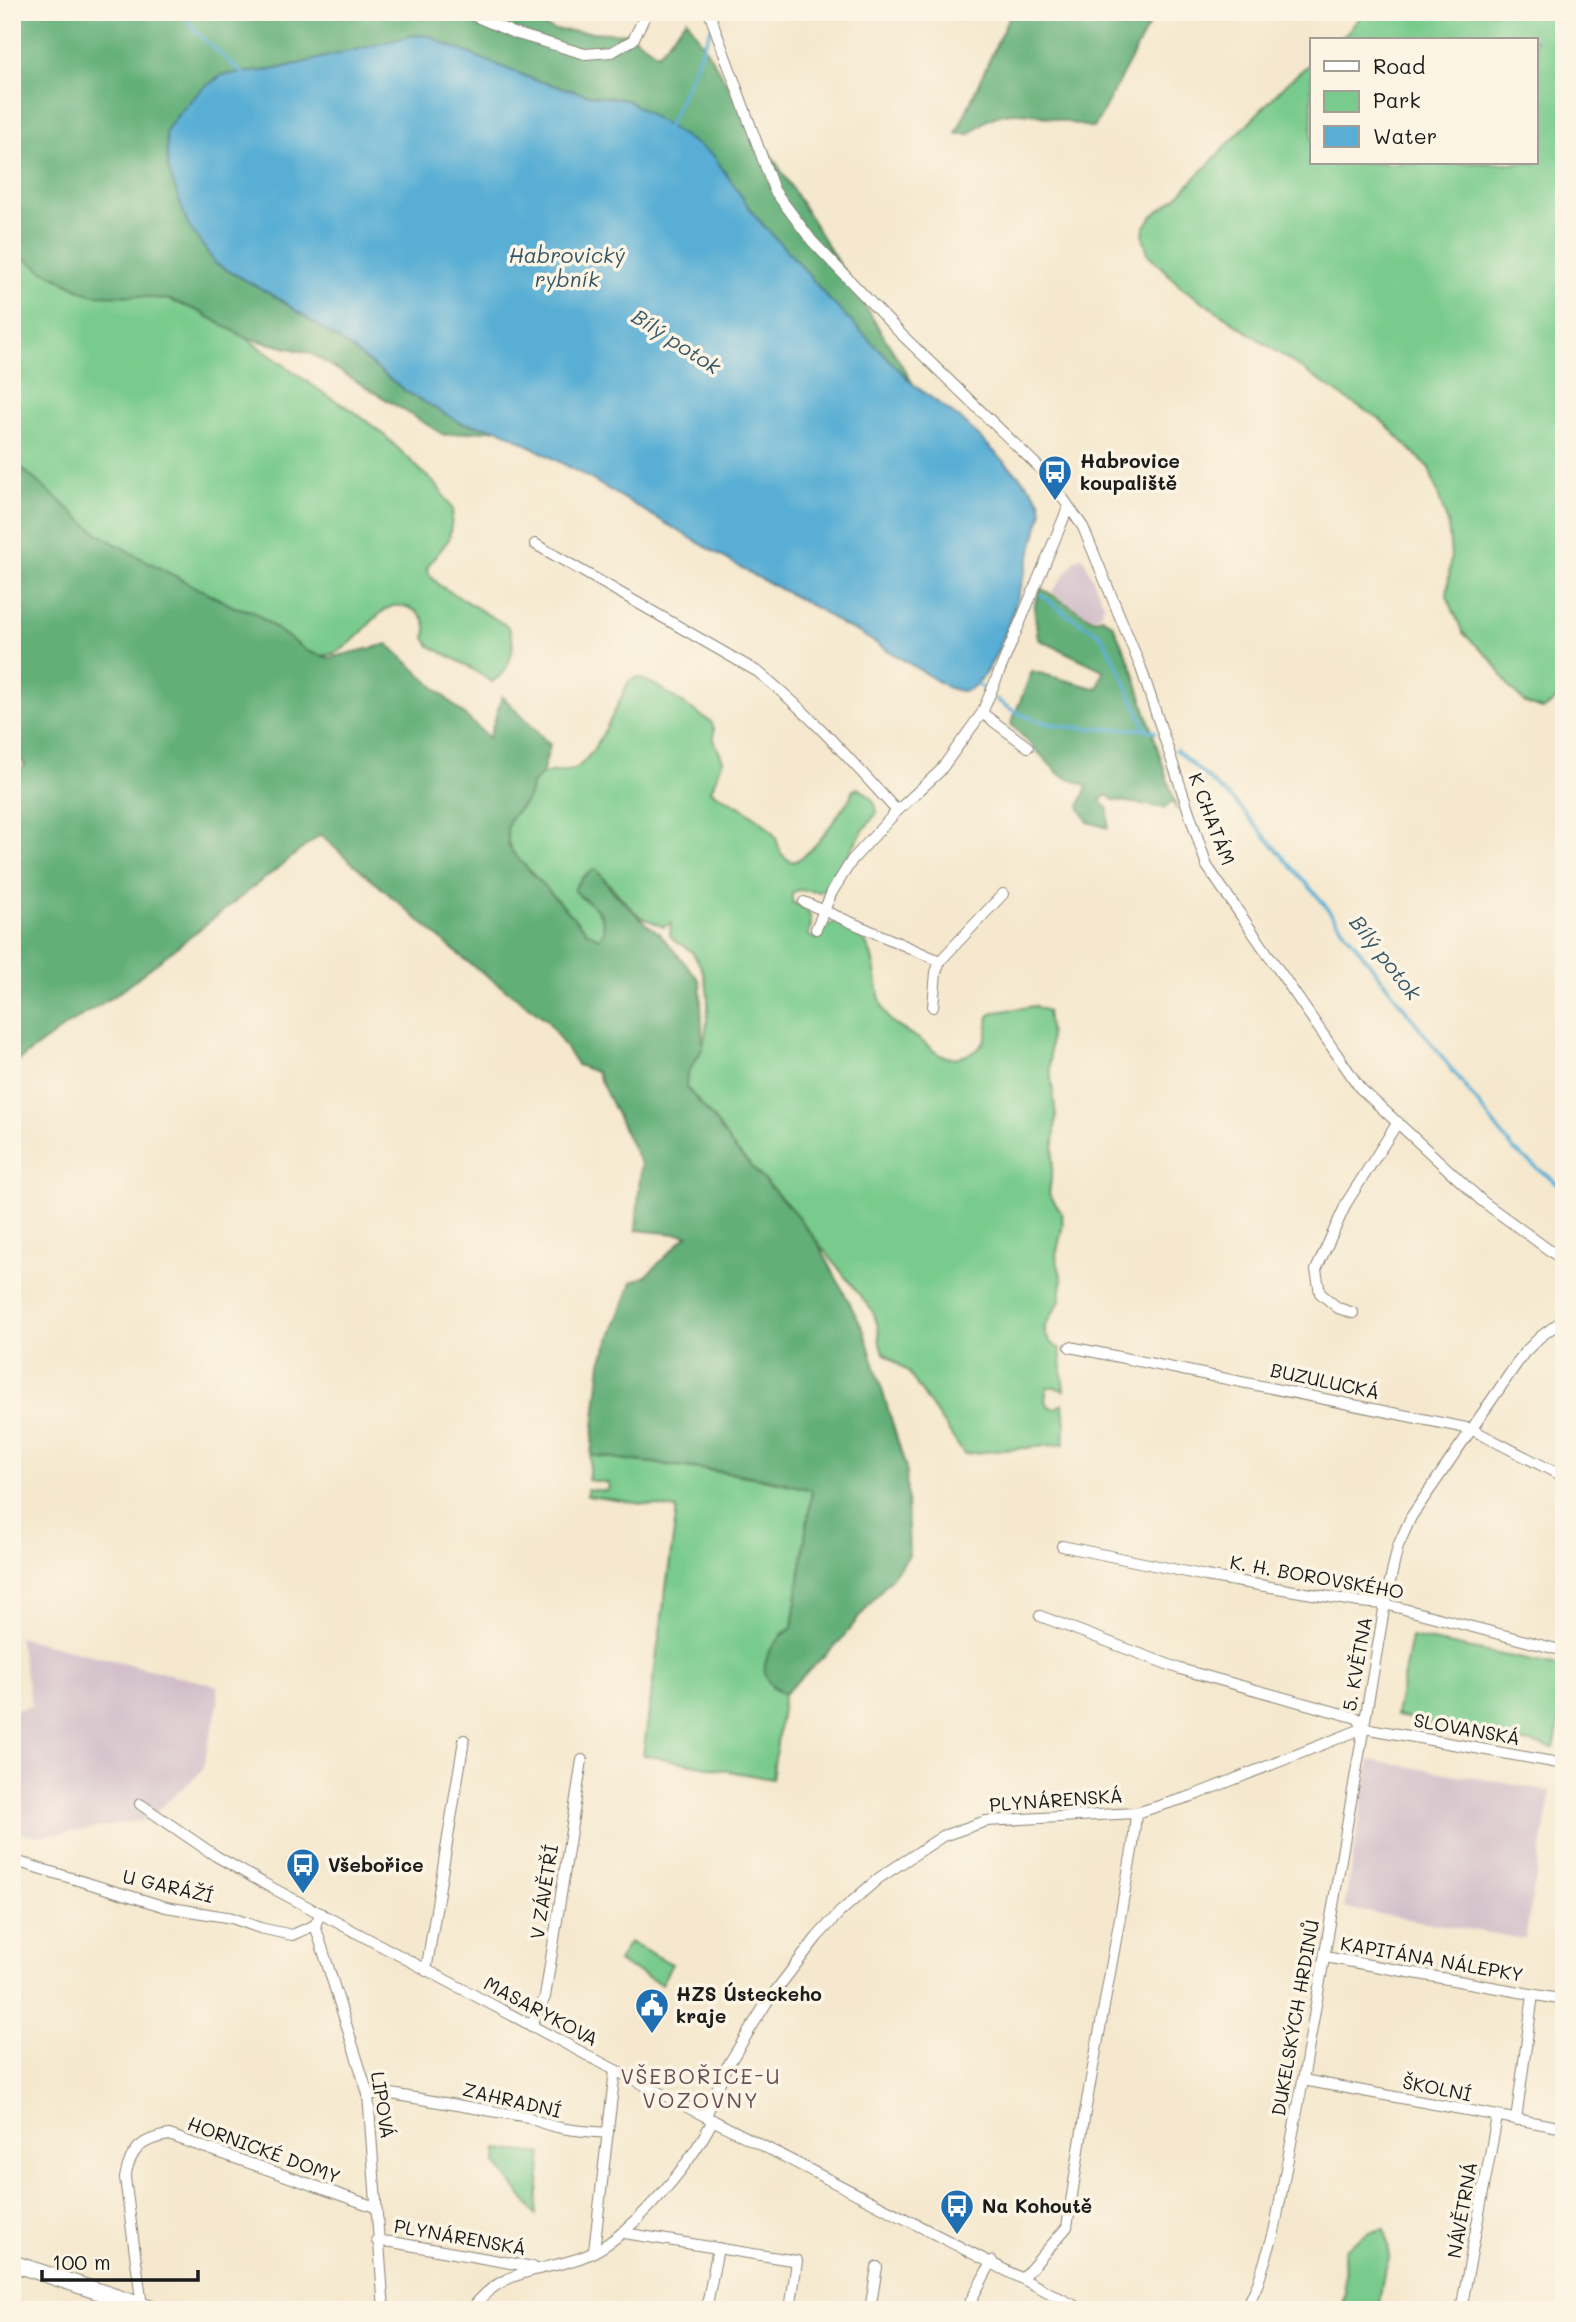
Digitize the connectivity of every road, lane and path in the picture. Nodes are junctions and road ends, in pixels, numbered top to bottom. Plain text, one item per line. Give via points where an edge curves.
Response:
1 (465, 12) edge
2 (647, 12) edge
3 (709, 12) edge
4 (1068, 508) junction
5 (535, 544) dead end
6 (982, 713) junction
7 (1028, 747) dead end
8 (897, 811) junction
9 (1003, 894) dead end
10 (804, 902) dead end
11 (823, 911) junction
12 (816, 929) dead end
13 (940, 961) junction
14 (933, 1007) dead end
15 (1398, 1122) junction
16 (1564, 1263) edge
17 (1353, 1313) dead end
18 (1564, 1319) edge
19 (1070, 1347) dead end
20 (1471, 1429) junction
21 (1564, 1476) edge
22 (1062, 1546) dead end
23 (1385, 1604) junction
24 (1040, 1616) dead end
25 (1564, 1651) edge
26 (1364, 1728) junction
27 (464, 1740) dead end
28 (583, 1760) dead end
29 (1564, 1764) edge
30 (141, 1804) dead end
31 (1136, 1812) junction
32 (12, 1860) edge
33 (321, 1913) junction
34 (316, 1924) junction
35 (1325, 1957) junction
36 (426, 1971) junction
37 (1533, 1995) junction
38 (1564, 2000) edge
39 (531, 2026) junction
40 (615, 2070) junction
41 (1303, 2080) junction
42 (368, 2094) junction
43 (1497, 2117) junction
44 (710, 2118) junction
45 (1516, 2120) junction
46 (1564, 2128) edge
47 (608, 2133) junction
48 (375, 2207) junction
49 (624, 2233) junction
50 (377, 2241) junction
51 (718, 2248) junction
52 (594, 2251) junction
53 (992, 2261) junction
54 (12, 2263) edge
55 (877, 2267) dead end
56 (537, 2268) junction
57 (1023, 2278) junction
58 (148, 2308) edge
59 (384, 2310) edge
60 (471, 2310) edge
61 (706, 2310) edge
62 (790, 2310) edge
63 (870, 2310) edge
64 (966, 2310) edge
65 (1083, 2310) edge
66 (1245, 2310) edge
67 (1461, 2310) edge

1 - 2 street via 514,33 585,54 612,52 633,40
3 - 4 street, K CHATÁM via 774,190 812,241 900,333 1046,474
4 - 6 street
4 - 15 street, K CHATÁM via 1083,527 1141,668 1207,866 1360,1088
5 - 8 street via 758,672 819,726
6 - 7 street
6 - 8 street via 940,771
8 - 11 street via 852,860
9 - 13 street
10 - 11 street
11 - 12 street
11 - 13 street
13 - 14 street
15 - 16 street, K CHATÁM via 1482,1201
15 - 17 street via 1347,1202 1316,1270 1320,1293
18 - 20 street, 5. KVĚTNA via 1524,1353
19 - 20 street, BUZULUCKÁ
20 - 21 street, BUZULUCKÁ
20 - 23 street, 5. KVĚTNA via 1404,1530
22 - 23 street, K. H. BOROVSKÉHO via 1206,1576
23 - 25 street, K. H. BOROVSKÉHO
23 - 26 street, 5. KVĚTNA
24 - 26 street, 5. KVĚTNA via 1180,1669 1357,1718
26 - 29 street, SLOVANSKÁ
26 - 31 street, PLYNÁRENSKÁ via 1192,1796
26 - 35 street, DUKELSKÝCH HRDINŮ
27 - 36 street
28 - 39 street, V ZÁVĚTŘÍ via 544,1997
30 - 33 street, MASARYKOVA via 216,1856
31 - 44 street, PLYNÁRENSKÁ via 986,1821 943,1836 879,1878 817,1937 767,2002 725,2070
31 - 57 street via 1066,2227
32 - 34 street, U GARÁŽÍ via 166,1907 232,1918 292,1935
33 - 34 street
33 - 36 street, MASARYKOVA
34 - 42 street, LIPOVÁ
35 - 37 street, KAPITÁNA NÁLEPKY
35 - 41 street, DUKELSKÝCH HRDINŮ
36 - 39 street, MASARYKOVA
37 - 38 street, KAPITÁNA NÁLEPKY
37 - 45 street, KAPITÁNA NÁLEPKY
39 - 40 street, MASARYKOVA
40 - 44 street, MASARYKOVA
40 - 47 street
41 - 43 street, ŠKOLNÍ
41 - 66 street, DUKELSKÝCH HRDINŮ via 1274,2232
42 - 47 street, ZAHRADNÍ via 528,2117 564,2130
42 - 48 street, LIPOVÁ
43 - 45 street, ŠKOLNÍ
43 - 67 street, NÁVĚTRNÁ
44 - 49 street, PLYNÁRENSKÁ via 699,2145
44 - 53 street, MASARYKOVA
45 - 46 street, ŠKOLNÍ
47 - 52 street
48 - 50 street, LIPOVÁ
48 - 58 street, HORNICKÉ DOMY via 169,2135 151,2138 135,2150 125,2178
49 - 51 street
49 - 52 street, PLYNÁRENSKÁ
50 - 56 street, PLYNÁRENSKÁ
50 - 59 street, LIPOVÁ
51 - 61 street
51 - 62 street via 797,2261
52 - 56 street, PLYNÁRENSKÁ
53 - 57 street, MASARYKOVA
53 - 64 street
54 - 58 main road
55 - 63 street
56 - 60 street, PLYNÁRENSKÁ via 492,2287
57 - 65 street, MASARYKOVA

